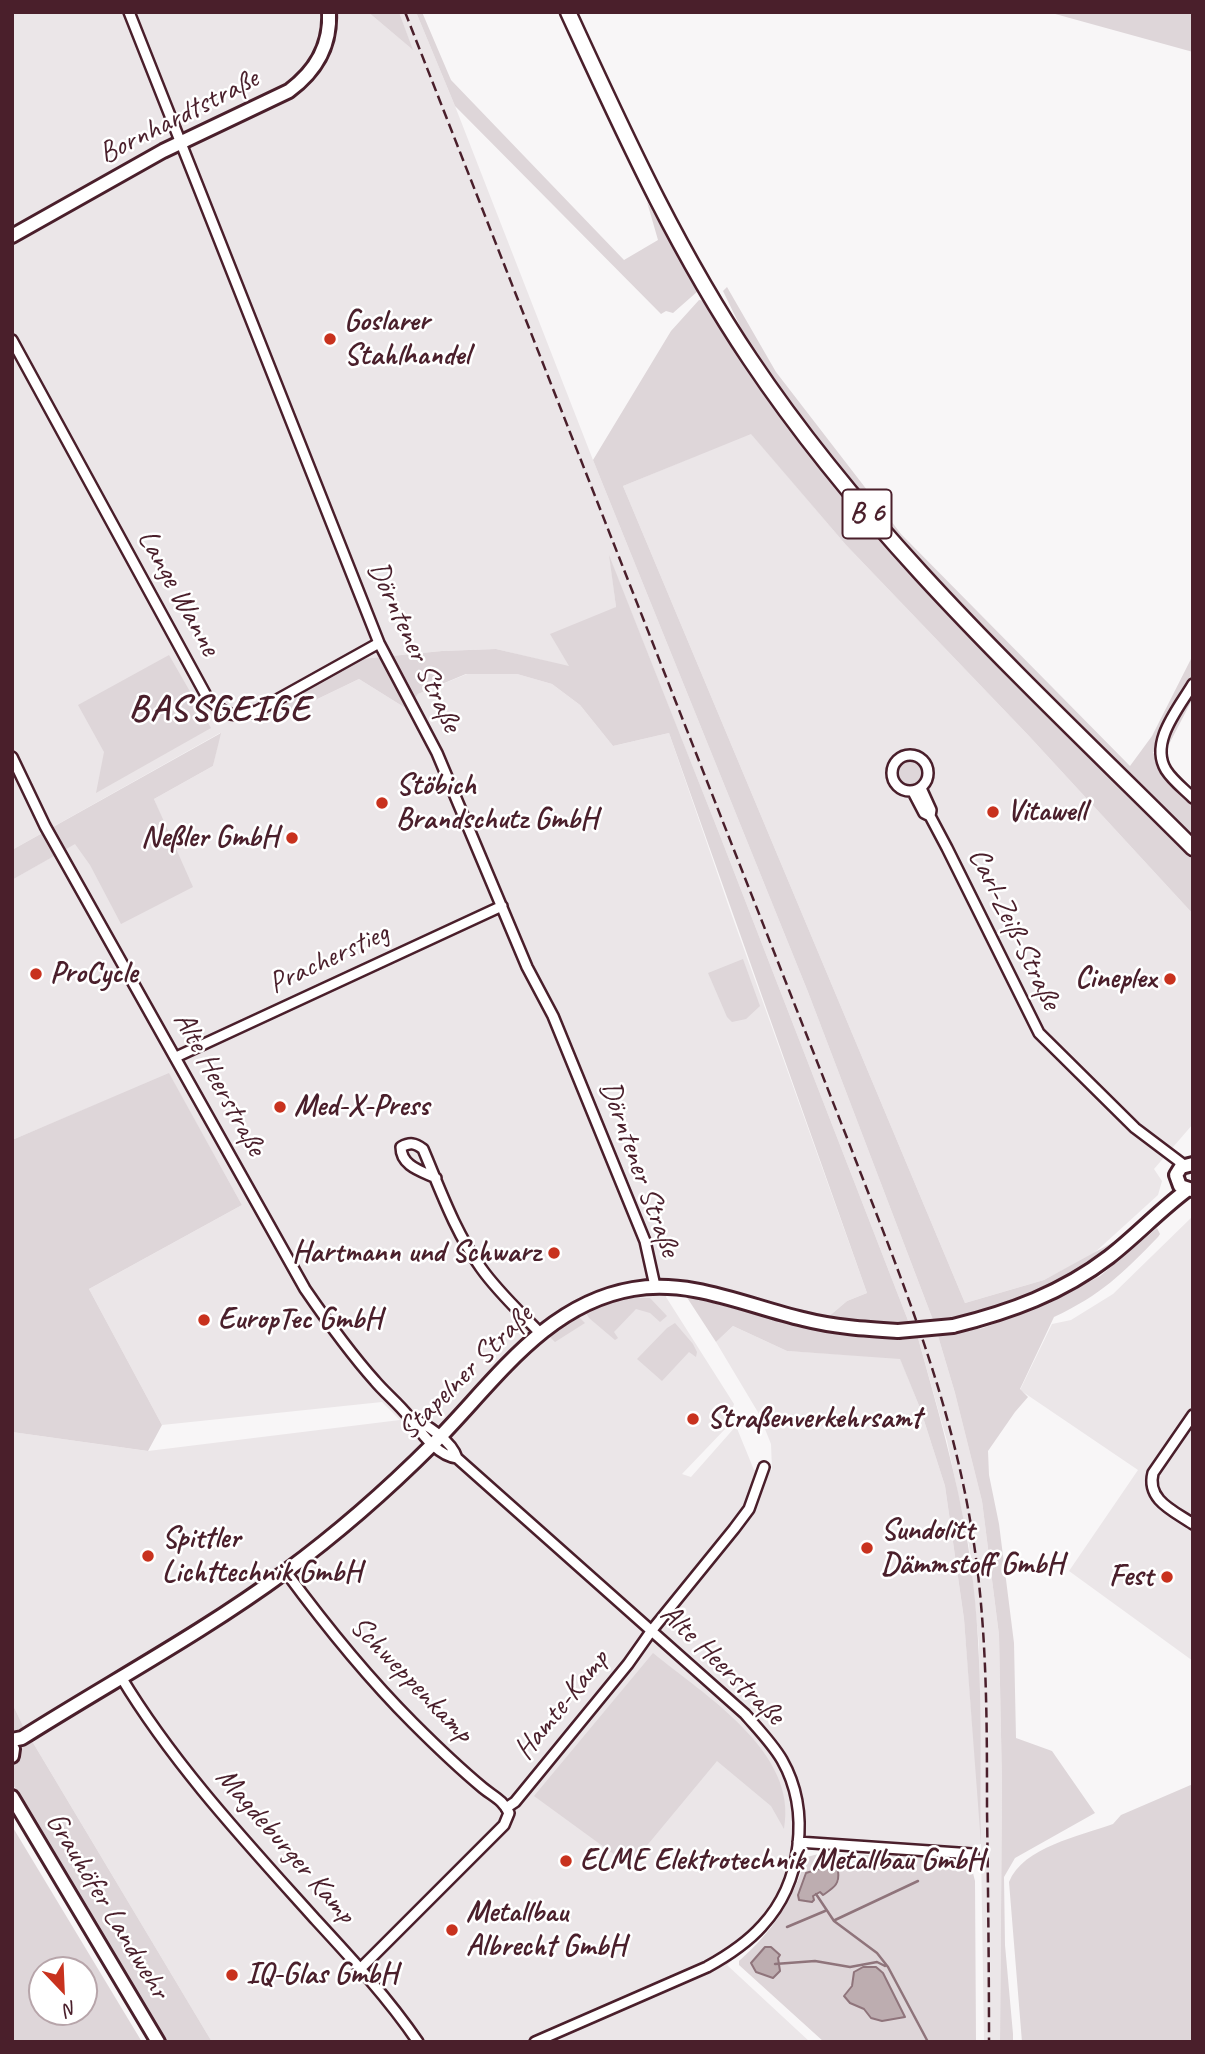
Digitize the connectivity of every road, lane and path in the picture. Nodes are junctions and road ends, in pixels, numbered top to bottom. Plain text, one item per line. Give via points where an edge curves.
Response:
1 (129, 12) edge
2 (329, 12) edge
3 (568, 12) edge
4 (181, 142) junction
5 (12, 236) edge
6 (12, 340) edge
7 (379, 643) junction
8 (1193, 684) edge
9 (12, 757) edge
10 (917, 790) dead end
11 (1193, 798) edge
12 (1193, 848) edge
13 (502, 906) junction
14 (176, 1057) junction
15 (1187, 1174) edge
16 (436, 1178) dead end
17 (654, 1286) junction
18 (540, 1333) junction
19 (1193, 1415) edge
20 (436, 1441) junction
21 (764, 1467) dead end
22 (1193, 1524) edge
23 (286, 1572) junction
24 (652, 1630) junction
25 (121, 1676) junction
26 (14, 1746) edge
27 (12, 1797) edge
28 (508, 1811) junction
29 (798, 1842) junction
30 (973, 1854) dead end
31 (360, 1969) junction
32 (158, 2042) edge
33 (418, 2042) edge
34 (535, 2042) edge

1 - 4 street, Dörntener Straße
2 - 4 street, Bornhardtstraße via 323,52 306,78 277,98
3 - 12 main road, B 6 via 670,225 733,333 806,438 927,580
4 - 5 street, Bornhardtstraße
4 - 7 street, Dörntener Straße
6 - 7 street, Lange Wanne via 208,699 239,717
7 - 13 street, Dörntener Straße via 436,753
8 - 11 street via 1160,747 1169,774
9 - 14 street, Alte Heerstraße via 38,813
10 - 15 street, Carl-Zeiß-Straße via 931,810 1035,1027
13 - 14 street, Pracherstieg
13 - 17 street, Dörntener Straße via 636,1217
14 - 20 street, Alte Heerstraße via 305,1289 374,1381
15 - 17 street, Stapelner Straße, bridge via 1158,1212 1109,1257 1020,1308 953,1326 898,1331 843,1326 692,1289
16 - 18 street via 479,1265
17 - 18 street, Stapelner Straße via 593,1300
18 - 20 street, Stapelner Straße
19 - 22 street via 1153,1473 1151,1484 1158,1500
20 - 23 street, Stapelner Straße via 349,1522
20 - 24 street, Alte Heerstraße via 455,1452
21 - 24 street, Hamte-Kamp via 741,1519
23 - 25 street, Stapelner Straße
23 - 28 street, Schweppenkamp via 357,1664 413,1723 504,1802
24 - 28 street, Hamte-Kamp
24 - 29 street, Alte Heerstraße via 745,1714 773,1746 795,1794
25 - 26 street, Stapelner Straße
25 - 31 street, Magdeburger Kamp via 173,1753
27 - 32 street, Grauhöfer Landwehr
28 - 31 street, Hamte-Kamp via 504,1825
29 - 30 street
29 - 34 street, Alte Heerstraße via 791,1874 774,1911 735,1951
31 - 33 street, Magdeburger Kamp

